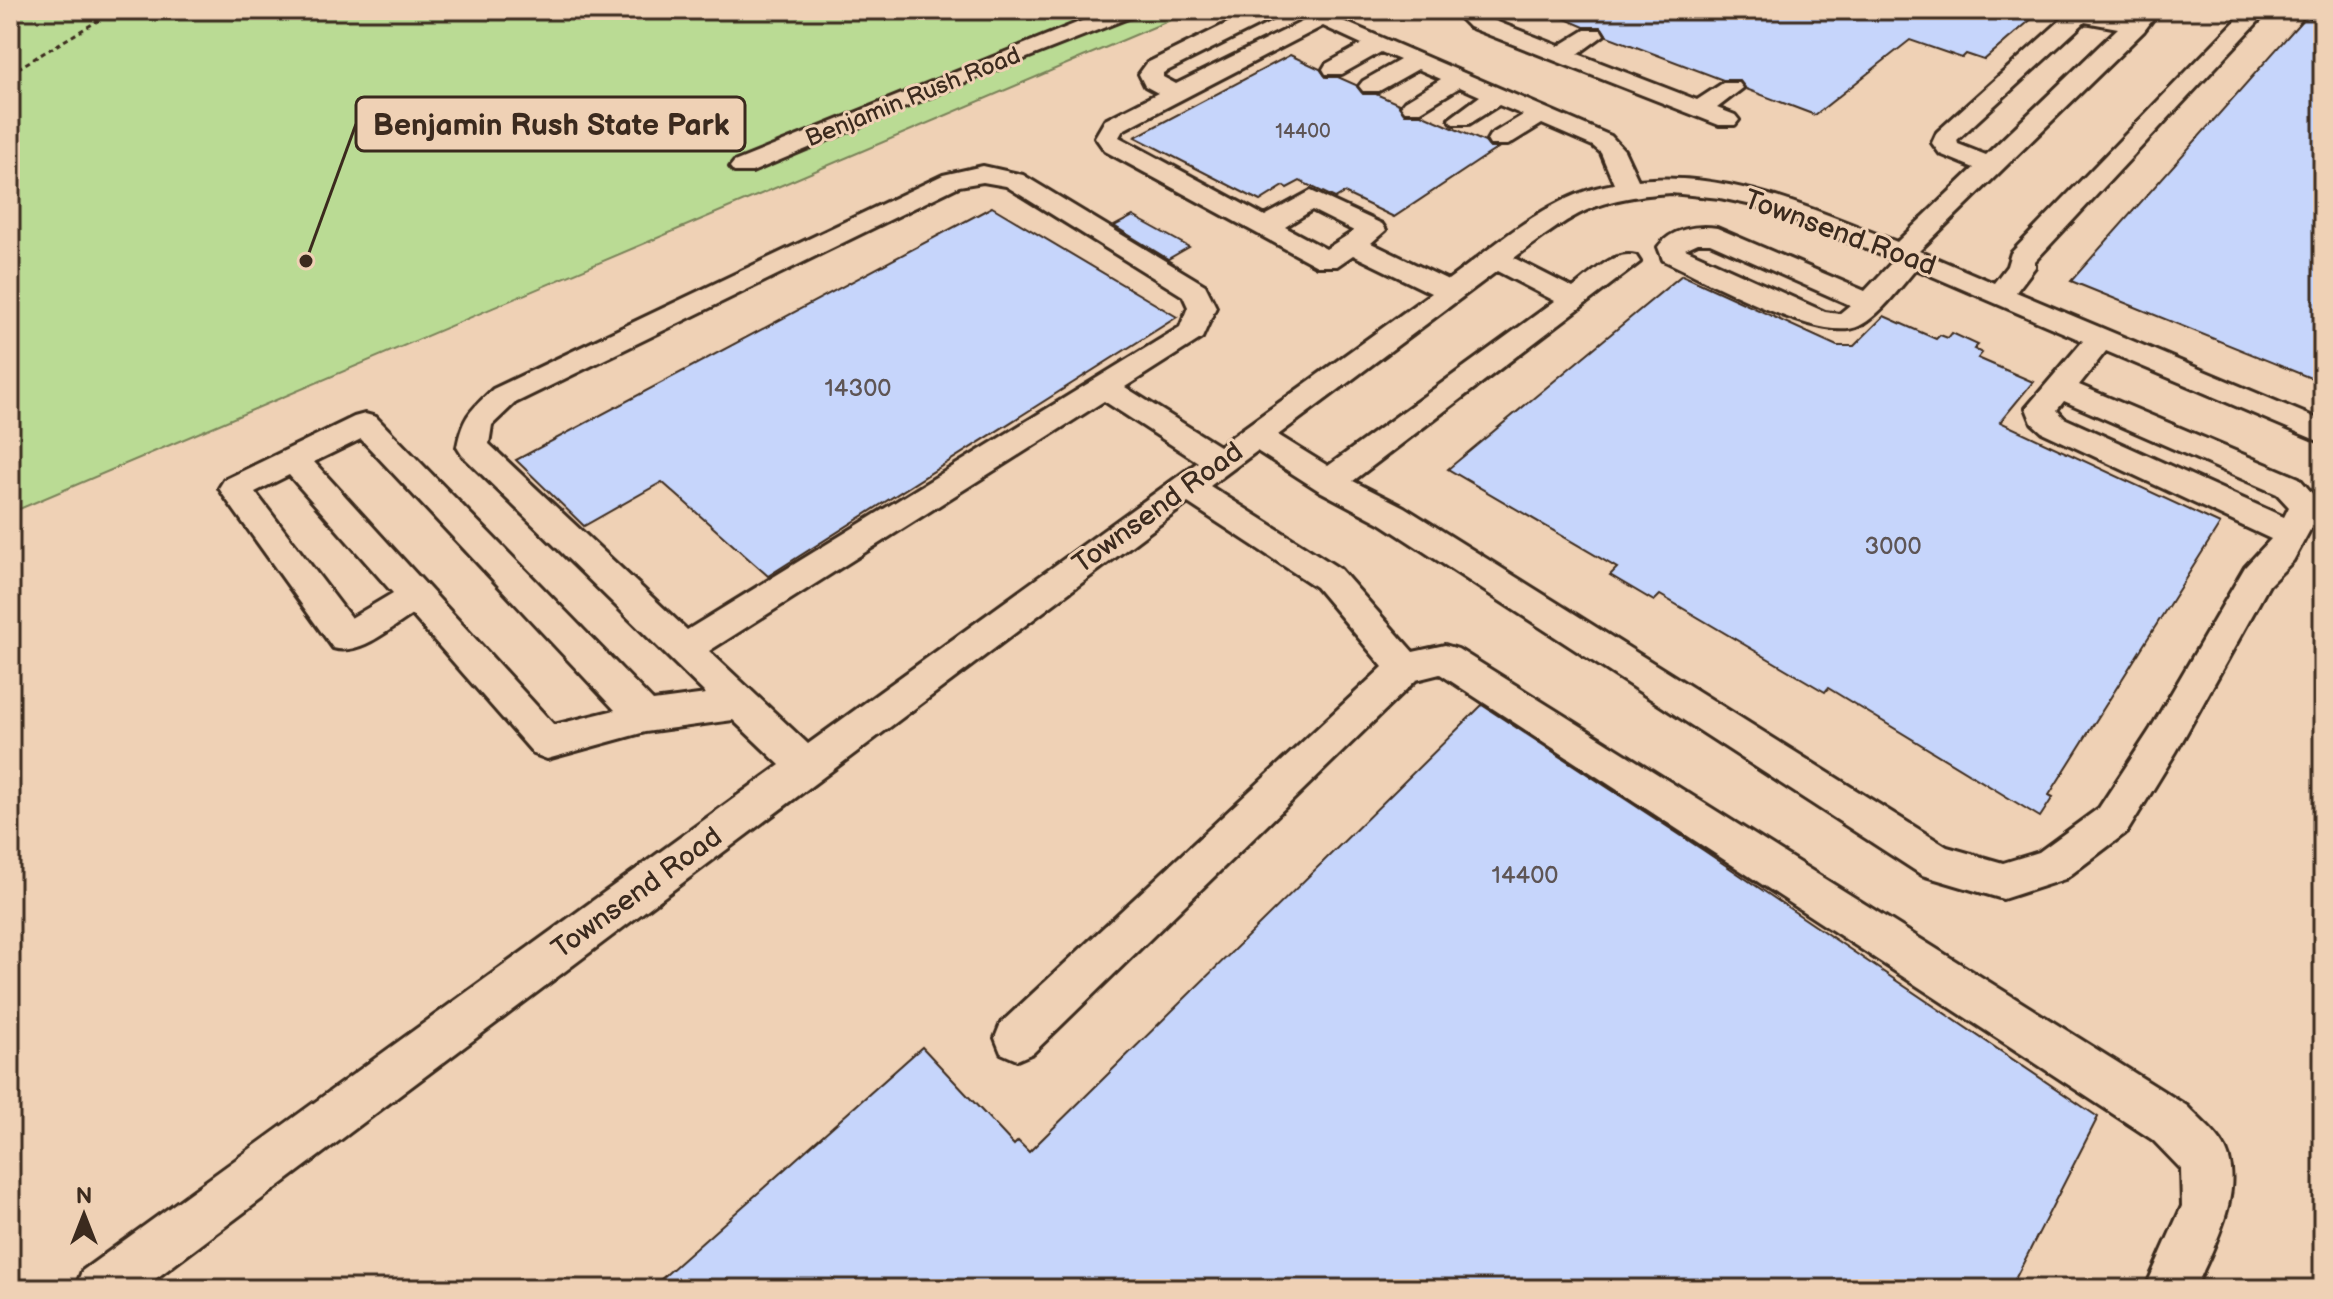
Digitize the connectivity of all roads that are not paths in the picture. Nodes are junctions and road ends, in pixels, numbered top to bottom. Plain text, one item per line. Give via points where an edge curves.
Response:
1 (1128, 10) edge
2 (1271, 10) edge
3 (1463, 10) edge
4 (2142, 18) edge
5 (2257, 18) edge
6 (1323, 19) edge
7 (1593, 35) dead end
8 (1380, 43) junction
9 (1295, 53) dead end
10 (1561, 55) junction
11 (1417, 60) junction
12 (1334, 69) dead end
13 (1458, 78) junction
14 (1371, 86) dead end
15 (1731, 88) dead end
16 (1176, 93) junction
17 (1498, 95) junction
18 (1413, 106) dead end
19 (1700, 109) junction
20 (1541, 114) junction
21 (1461, 119) dead end
22 (1727, 120) dead end
23 (1499, 140) dead end
24 (1991, 166) junction
25 (743, 167) dead end
26 (1629, 189) junction
27 (1266, 227) junction
28 (1351, 244) junction
29 (1906, 255) junction
30 (1495, 259) junction
31 (1626, 262) dead end
32 (1451, 292) junction
33 (1999, 295) junction
34 (1575, 300) junction
35 (1867, 302) junction
36 (2101, 338) junction
37 (1104, 387) junction
38 (2323, 433) edge
39 (1256, 436) junction
40 (293, 459) junction
41 (1221, 462) junction
42 (1329, 482) junction
43 (1187, 487) junction
44 (415, 597) junction
45 (684, 649) junction
46 (1405, 668) junction
47 (741, 704) junction
48 (645, 717) junction
49 (807, 767) junction
50 (1017, 1038) dead end
51 (100, 1289) edge
52 (2170, 1289) edge

1 - 25 street, Benjamin Rush Road
2 - 16 street via 1155,68 1150,74 1153,81
3 - 10 street via 1477,22
4 - 24 street
4 - 24 street via 2079,16 1946,137 1949,149
5 - 33 street
6 - 8 street
6 - 9 street
6 - 16 street
7 - 10 street
8 - 11 street
8 - 12 street
10 - 19 street
11 - 13 street
11 - 14 street
13 - 17 street
13 - 18 street
15 - 19 street
16 - 27 street via 1114,125 1107,137 1114,146
17 - 20 street
17 - 21 street
19 - 22 street
20 - 23 street
20 - 26 street via 1602,141 1612,150
24 - 29 street
26 - 29 street, Townsend Road via 1671,185 1765,200
26 - 30 street, Townsend Road via 1563,209
27 - 28 street via 1327,260
27 - 28 street via 1311,199 1373,230
28 - 32 street
29 - 33 street, Townsend Road
29 - 35 street
30 - 32 street, Townsend Road
30 - 34 street
31 - 34 street
32 - 39 street, Townsend Road
33 - 36 street, Townsend Road
34 - 42 street
35 - 35 street via 1849,320 1818,320 1673,254 1671,247 1688,235 1717,236
36 - 38 street, Townsend Road
36 - 42 street via 2060,388 2288,486 2307,505 2281,552 2257,576 2113,820 2051,866 2003,881 1936,862 1392,515
37 - 41 street
37 - 45 street
37 - 45 street via 1192,332 1202,307 1195,291 1014,180 983,174 952,180 504,396 477,422 473,447
39 - 41 street, Townsend Road
39 - 42 street
40 - 44 street
40 - 44 street via 235,488 346,638
40 - 48 street via 365,424
41 - 43 street, Townsend Road
43 - 46 street via 1328,578
43 - 49 street, Townsend Road
44 - 48 street via 547,743
45 - 47 street
46 - 50 street
46 - 52 street via 1445,659 2170,1123 2205,1160 2206,1207
47 - 48 street
47 - 49 street
49 - 51 street, Townsend Road

